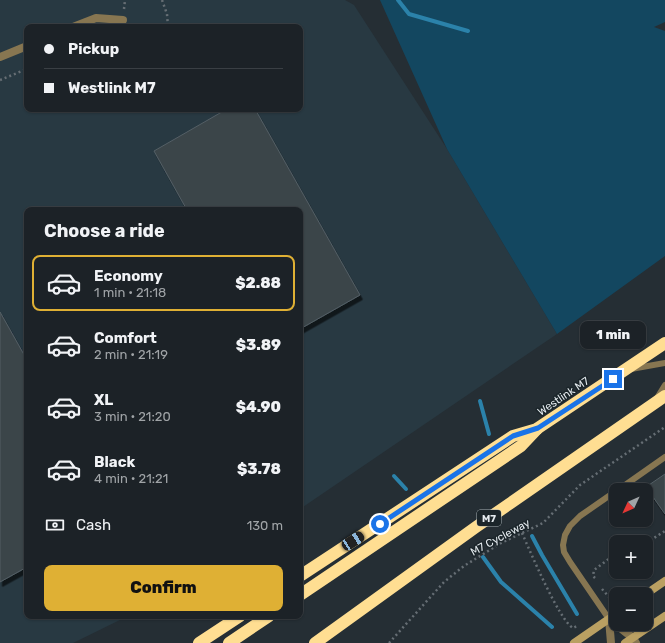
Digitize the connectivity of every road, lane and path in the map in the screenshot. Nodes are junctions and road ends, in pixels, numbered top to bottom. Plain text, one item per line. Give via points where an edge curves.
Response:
1 (162, 0) edge
2 (123, 20) dead end
3 (81, 24) edge
4 (168, 24) edge
5 (24, 47) edge
6 (0, 57) edge
7 (24, 70) edge
8 (0, 80) edge
9 (665, 343) edge
10 (665, 363) edge
11 (625, 370) junction
12 (665, 385) edge
13 (665, 396) edge
14 (654, 404) junction
15 (665, 427) edge
16 (538, 428) junction
17 (665, 458) edge
18 (629, 483) edge
19 (609, 496) edge
20 (665, 531) edge
21 (522, 533) junction
22 (653, 539) edge
23 (609, 559) edge
24 (303, 574) edge
25 (665, 581) edge
26 (597, 582) dead end
27 (600, 587) dead end
28 (653, 589) edge
29 (303, 593) edge
30 (609, 596) edge
31 (665, 616) edge
32 (235, 619) edge
33 (265, 619) edge
34 (609, 619) joint
35 (573, 628) dead end
36 (610, 631) edge
37 (621, 631) edge
38 (631, 641) edge
39 (199, 643) edge
40 (229, 643) edge
41 (315, 643) edge
42 (389, 643) edge
43 (574, 643) edge
44 (611, 643) edge

1 - 4 path
2 - 3 street via 96,18
5 - 6 street
7 - 8 path
9 - 11 highway, Westlink M7
10 - 11 lane
11 - 16 highway, Westlink M7
12 - 14 lane
13 - 14 highway, M7
14 - 41 highway, M7 via 476,527
15 - 21 path, M7 Cycleway via 580,485 543,523
16 - 24 highway via 513,436
16 - 29 highway, Westlink M7 via 521,446
17 - 18 lane
19 - 34 lane via 575,521 565,535 564,552
20 - 22 path
21 - 35 path via 540,575
21 - 42 path, M7 Cycleway via 491,548 444,582
23 - 26 path via 594,570 593,576
25 - 28 main road
27 - 30 path
31 - 38 main road
32 - 39 highway
33 - 40 highway
34 - 43 main road
36 - 44 street
37 - 38 street

